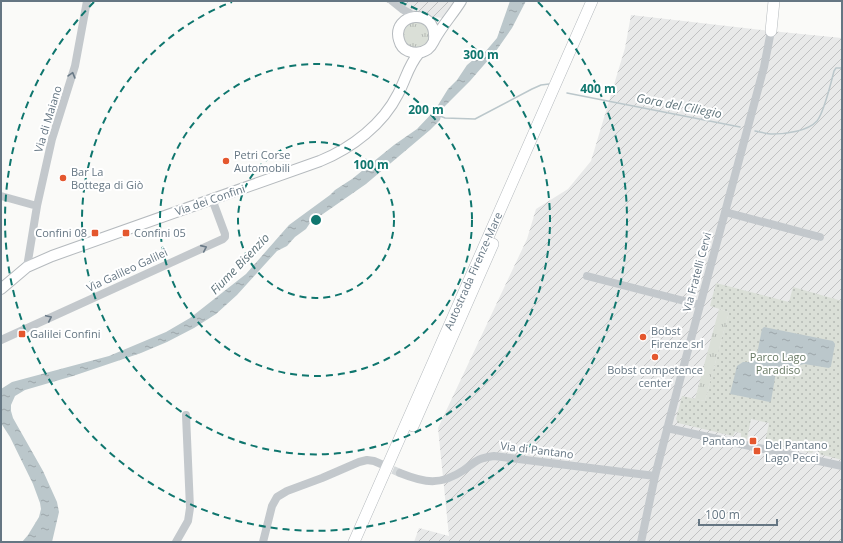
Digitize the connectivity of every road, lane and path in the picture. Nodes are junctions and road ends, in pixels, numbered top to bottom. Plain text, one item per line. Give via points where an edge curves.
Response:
1 (87, 1) edge
2 (461, 1) edge
3 (592, 1) edge
4 (600, 1) edge
5 (774, 1) edge
6 (393, 2) edge
7 (414, 16) junction
8 (451, 16) junction
9 (429, 21) junction
10 (400, 26) junction
11 (771, 32) joint
12 (434, 39) junction
13 (404, 49) junction
14 (419, 53) junction
15 (401, 87) junction
16 (1, 196) edge
17 (212, 199) junction
18 (37, 206) junction
19 (725, 212) junction
20 (820, 237) dead end
21 (27, 267) junction
22 (587, 276) dead end
23 (1, 288) edge
24 (700, 305) junction
25 (1, 340) edge
26 (186, 415) dead end
27 (667, 428) junction
28 (382, 464) tunnel mouth
29 (842, 466) edge
30 (400, 473) tunnel mouth
31 (655, 476) junction
32 (176, 542) edge
33 (263, 542) edge
34 (354, 542) edge
35 (362, 542) edge
36 (641, 542) edge

18 -> 1 street, Via di Maiano via 59,112 75,66
2 - 8 main road, Via dei Confini
3 - 34 highway, Autostrada Firenze-Mare
4 - 35 highway, Autostrada Firenze-Mare
5 - 11 highway
6 - 7 street
6 - 10 street
7 - 9 main road
7 - 10 main road via 406,19
8 - 9 main road via 440,22
8 - 12 main road, Via dei Confini
9 - 12 main road via 434,31
10 - 13 main road, Via dei Confini via 398,39
11 - 19 street, Via Fratelli Cervi
12 - 14 main road, Via dei Confini via 430,48
13 - 14 main road
13 - 15 main road, Via dei Confini via 406,63
14 - 15 main road, Via dei Confini via 410,64
15 - 17 main road, Via dei Confini via 394,102 375,124 346,148 320,161
16 - 18 street
17 - 21 main road, Via dei Confini via 64,251
25 -> 17 street, Via Galileo Galilei via 223,239 225,234
18 - 21 street, Via di Maiano
19 - 20 street
19 - 24 street, Via Fratelli Cervi
21 - 23 main road, Via dei Confini
22 - 24 street
24 - 27 street, Via Fratelli Cervi
26 - 32 street via 190,508 188,521
27 - 29 street
27 - 31 street, Via Fratelli Cervi
28 - 33 street via 367,460 359,462 277,497 272,506
30 - 31 street, Via di Pantano via 424,481 435,481 456,475 482,457 494,456
31 - 36 street, Via Fratelli Cervi

